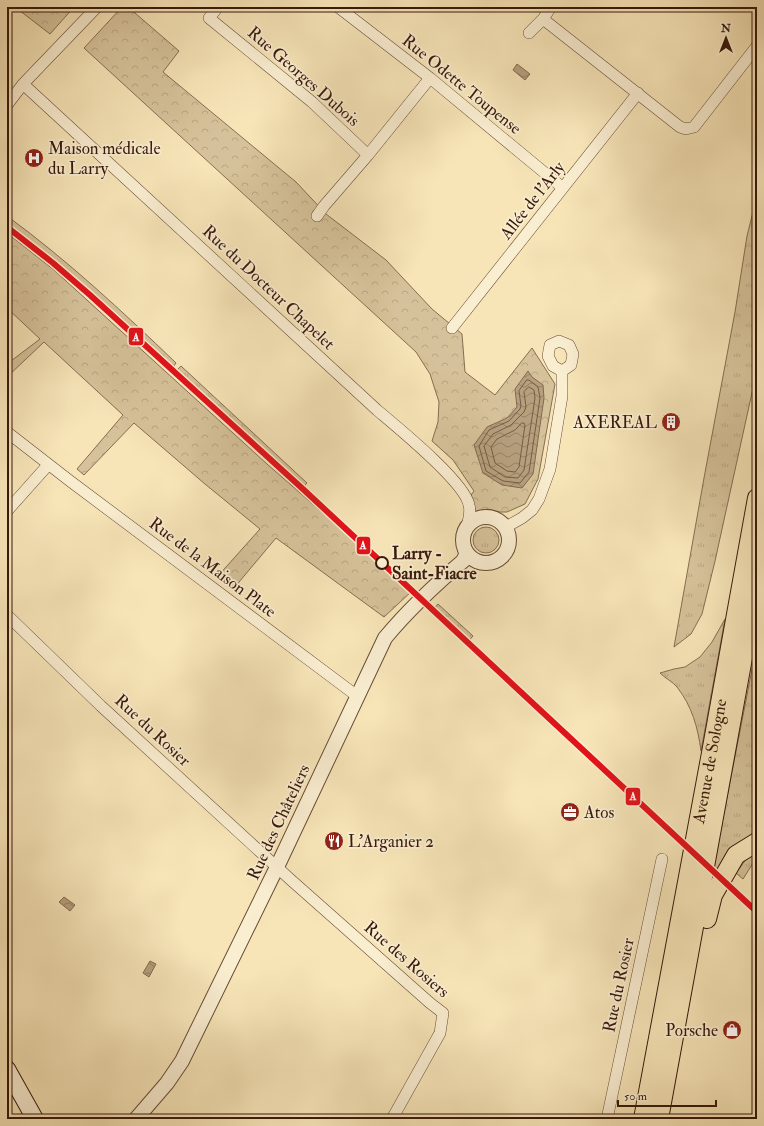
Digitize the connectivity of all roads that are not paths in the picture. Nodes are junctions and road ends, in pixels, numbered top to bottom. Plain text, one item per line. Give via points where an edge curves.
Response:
1 (97, 7) edge
2 (218, 7) edge
3 (338, 7) edge
4 (551, 7) edge
5 (543, 19) junction
6 (530, 33) dead end
7 (757, 46) edge
8 (430, 78) junction
9 (23, 84) junction
10 (638, 93) junction
11 (7, 105) edge
12 (368, 155) junction
13 (563, 188) junction
14 (317, 216) dead end
15 (452, 328) dead end
16 (562, 371) dead end
17 (7, 432) edge
18 (48, 465) junction
19 (757, 498) edge
20 (7, 511) edge
21 (467, 526) junction
22 (506, 527) junction
23 (467, 553) junction
24 (757, 581) edge
25 (7, 615) edge
26 (357, 696) junction
27 (711, 753) junction
28 (757, 842) edge
29 (662, 859) dead end
30 (277, 867) junction
31 (7, 1068) edge
32 (35, 1119) edge
33 (136, 1119) edge
34 (392, 1119) edge
35 (607, 1119) edge
36 (632, 1119) edge
37 (643, 1119) edge
38 (661, 1119) edge

1 - 9 street
2 - 12 street, Rue Georges Dubois via 209,18 312,102
3 - 8 street, Rue Odette Toupense
4 - 5 street
5 - 6 street
5 - 10 street
7 - 10 street via 694,127 680,127
8 - 12 street
8 - 13 street, Rue Odette Toupense
9 - 11 street
9 - 21 street, Rue du Docteur Chapelet via 442,468 466,494 470,514
10 - 13 street, Allée de l'Arly
12 - 14 street
13 - 15 street, Allée de l'Arly
16 - 22 street via 562,396 550,469 532,510
17 - 18 street
18 - 20 street
18 - 26 street, Rue de la Maison Plate
19 - 27 main road, Avenue de Sologne
21 - 22 street via 479,517 486,516 500,521
21 - 23 street via 462,540
22 - 23 street via 509,546 502,557 486,563 479,562
23 - 26 street, Rue des Châteliers via 463,561 425,595 385,638
24 - 38 main road, Avenue de Sologne
25 - 30 street, Rue du Rosier
26 - 30 street, Rue des Châteliers
27 - 36 main road
27 - 37 main road, Avenue de Sologne
28 - 38 main road via 736,855 713,895
29 - 35 street, Rue du Rosier
30 - 33 street, Rue des Châteliers via 182,1062
30 - 34 street, Rue des Rosiers via 443,1013 440,1033
31 - 32 main road

